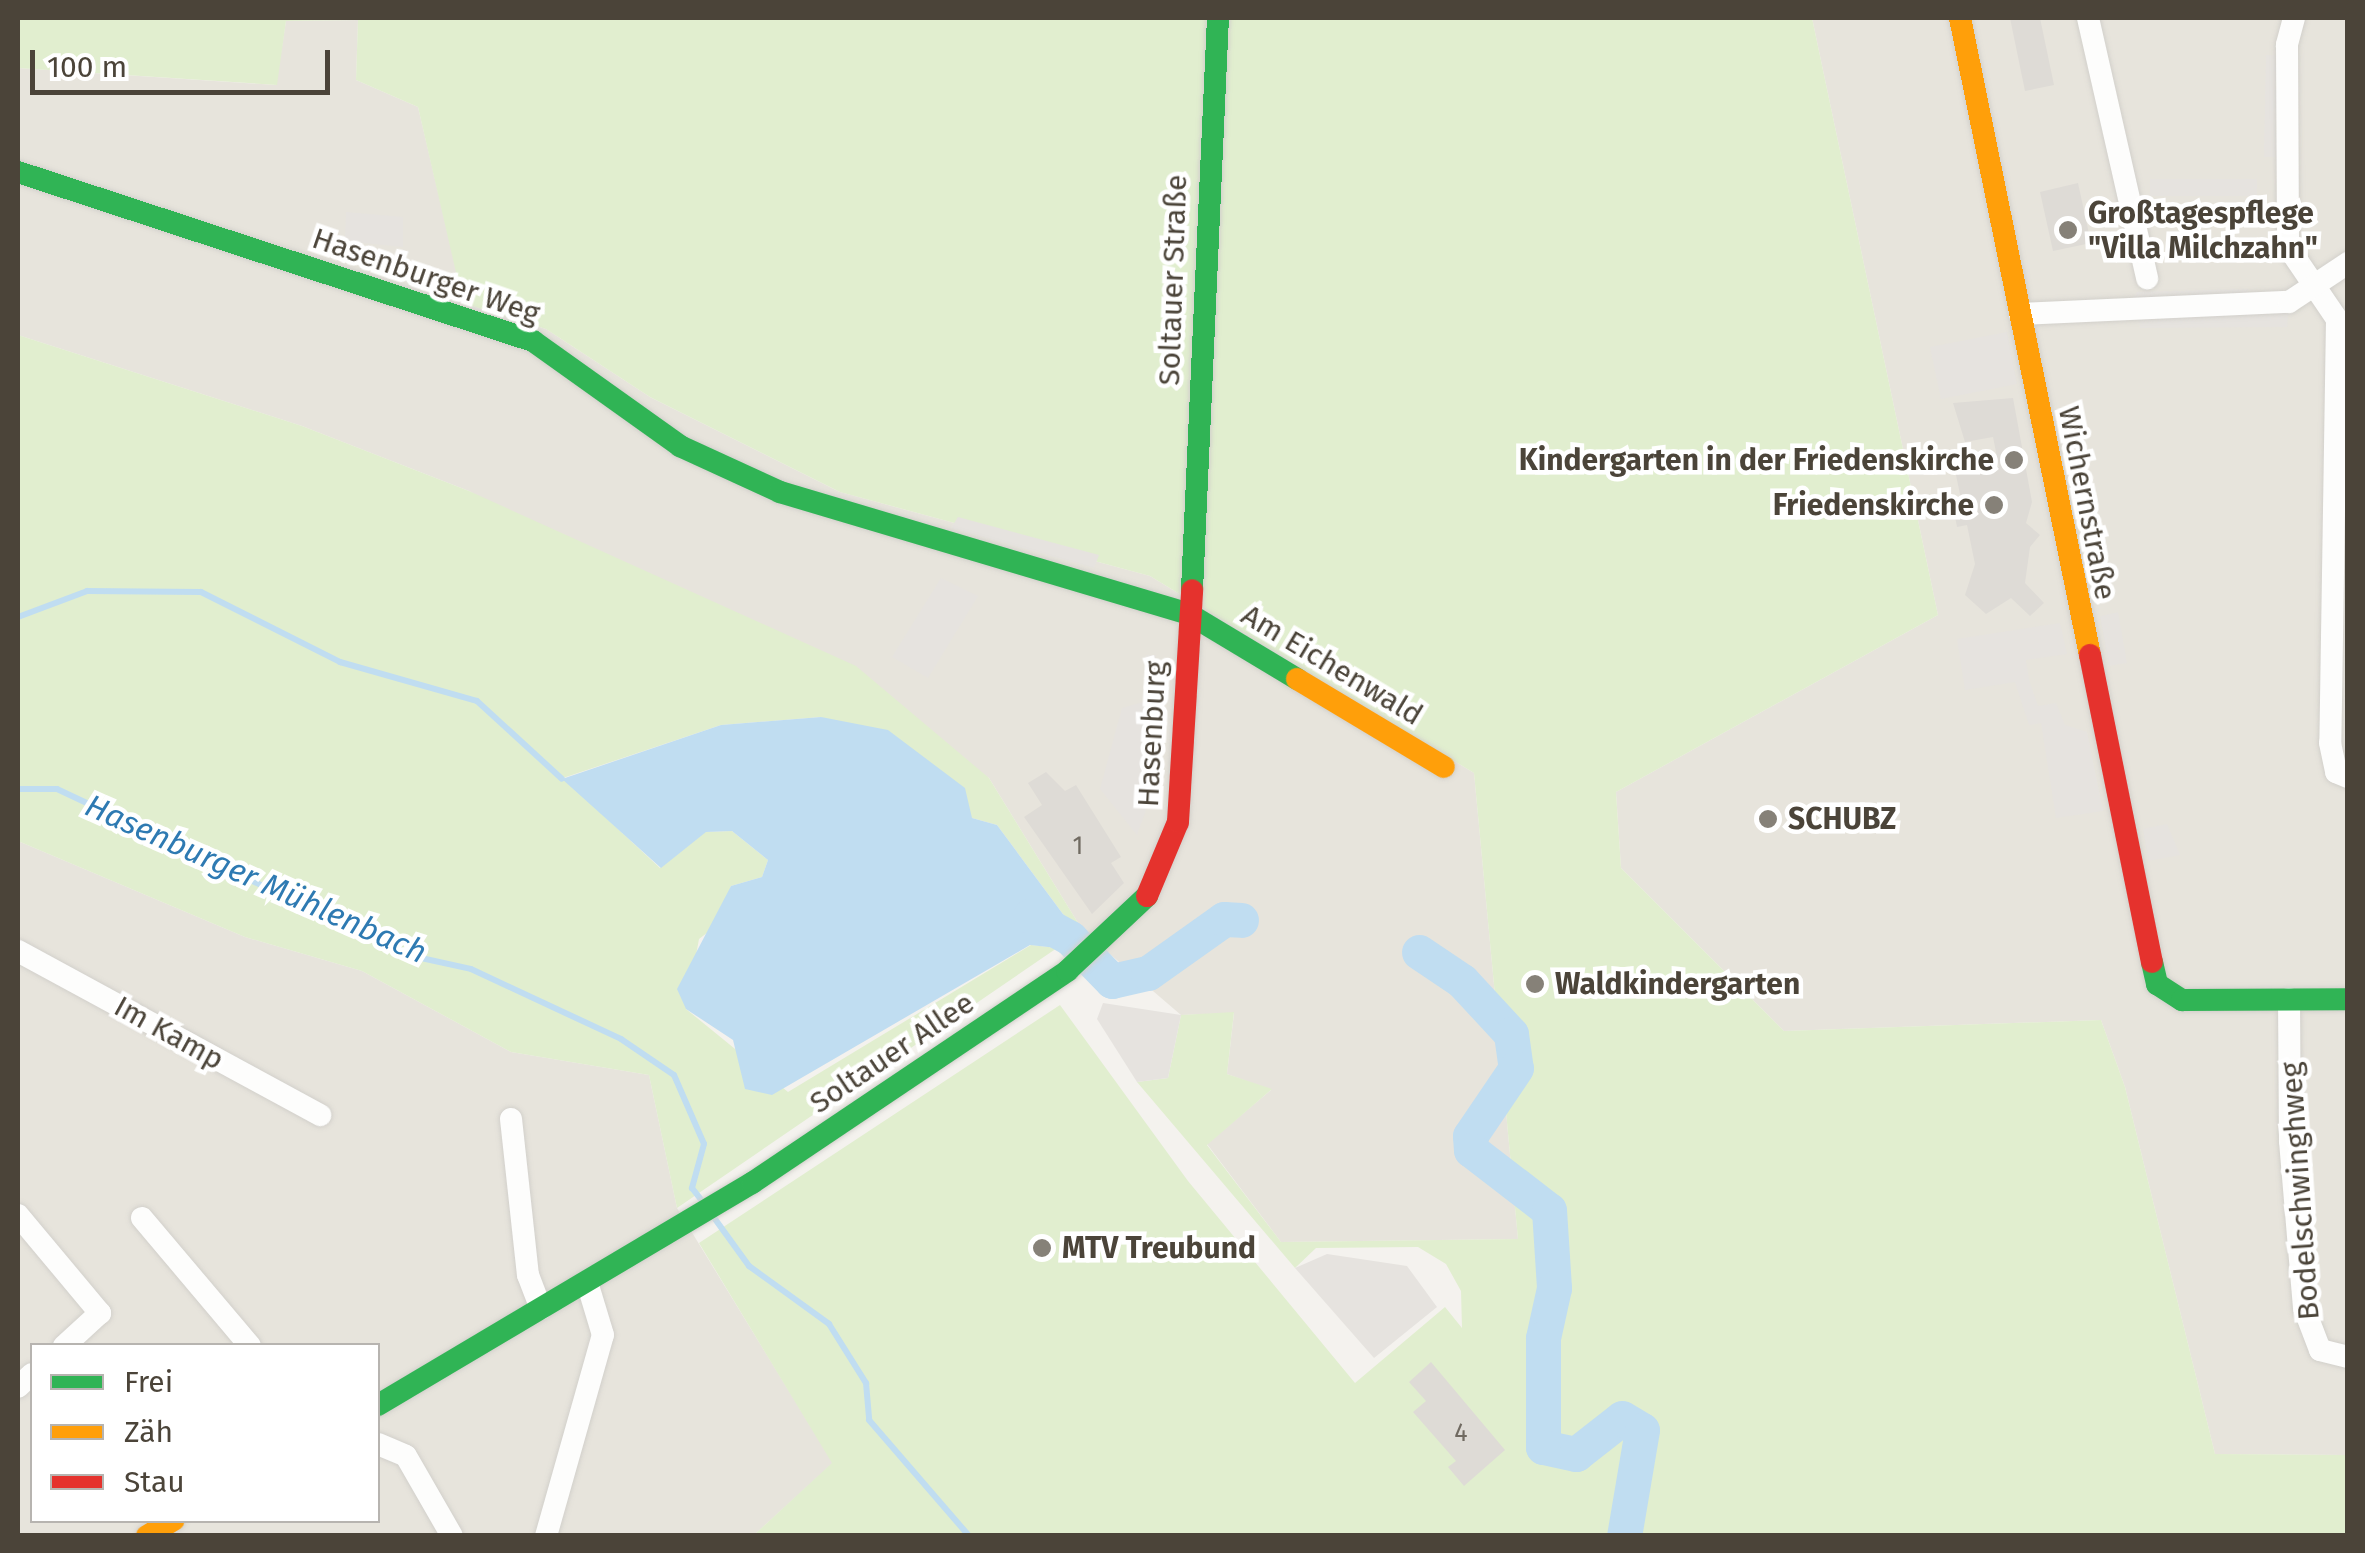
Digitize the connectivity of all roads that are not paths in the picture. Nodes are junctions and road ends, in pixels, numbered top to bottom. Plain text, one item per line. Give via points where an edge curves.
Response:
1 (1218, 18) edge
2 (1960, 18) edge
3 (2088, 18) edge
4 (2294, 18) edge
5 (18, 172) edge
6 (2348, 263) edge
7 (2147, 278) dead end
8 (2313, 283) junction
9 (2020, 314) junction
10 (2343, 395) edge
11 (1189, 614) junction
12 (1444, 767) dead end
13 (2348, 777) edge
14 (18, 951) edge
15 (1095, 951) joint
16 (2289, 999) junction
17 (2348, 999) edge
18 (320, 1115) dead end
19 (511, 1119) dead end
20 (18, 1216) edge
21 (142, 1218) dead end
22 (587, 1282) junction
23 (541, 1309) junction
24 (67, 1343) edge
25 (247, 1343) edge
26 (2348, 1357) edge
27 (380, 1404) edge
28 (380, 1445) edge
29 (169, 1523) edge
30 (147, 1536) edge
31 (452, 1536) edge
32 (546, 1536) edge

1 - 11 street, Soltauer Straße
2 - 9 street, Wichernstraße
3 - 7 street
4 - 8 street via 2287,45 2288,247
5 - 11 street, Hasenburger Weg via 532,340 680,446 780,492
6 - 8 street
8 - 9 street via 2289,302
8 - 10 street via 2338,319
9 - 16 street, Wichernstraße via 2142,928 2166,995
10 - 13 street via 2330,744 2336,772
11 - 12 street, Am Eichenwald
11 - 15 street, Hasenburg via 1178,822 1147,897
14 - 18 street, Im Kamp
15 - 22 street, Soltauer Allee via 691,1223
16 - 17 street
16 - 26 street, Bodelschwinghweg via 2290,1141 2304,1308 2320,1350
19 - 23 street via 528,1275
20 - 24 street via 100,1313
21 - 25 street
22 - 23 street
22 - 32 street via 603,1335
23 - 27 street
28 - 31 street via 406,1456
29 - 30 street

